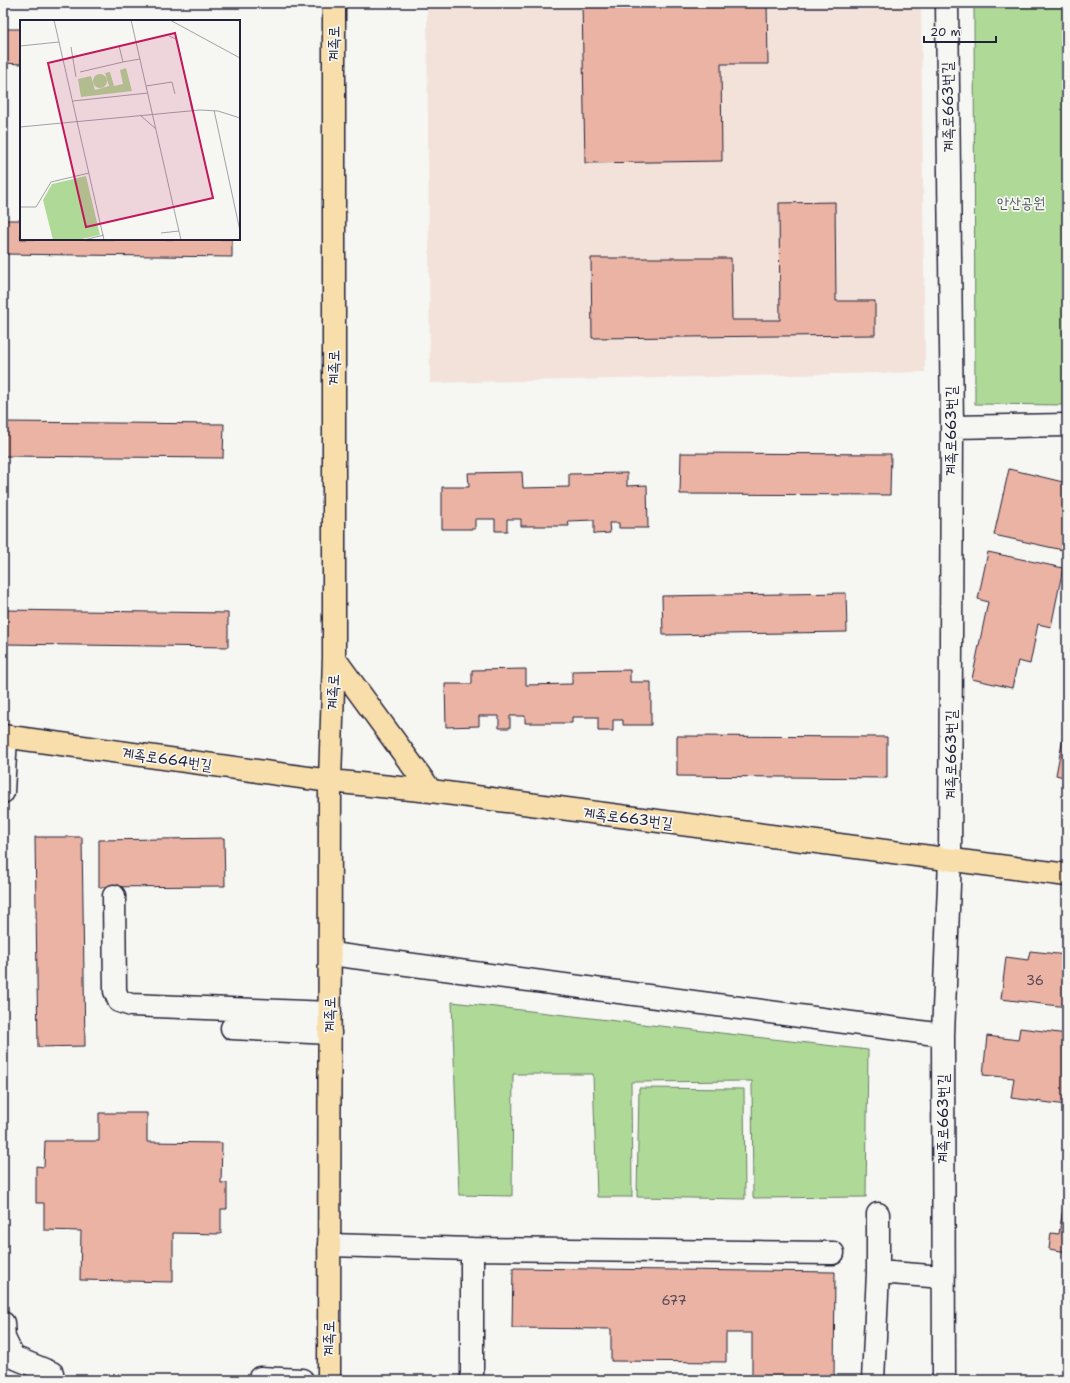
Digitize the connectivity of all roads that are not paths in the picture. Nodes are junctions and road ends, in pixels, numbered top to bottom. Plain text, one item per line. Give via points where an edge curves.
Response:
1 (334, 3) edge
2 (947, 3) edge
3 (1067, 425) edge
4 (952, 426) junction
5 (334, 658) junction
6 (4, 737) edge
7 (330, 781) junction
8 (431, 791) junction
9 (3, 792) edge
10 (950, 859) junction
11 (1067, 875) edge
12 (114, 896) dead end
13 (331, 954) junction
14 (330, 1023) junction
15 (232, 1028) dead end
16 (943, 1034) junction
17 (878, 1214) dead end
18 (329, 1245) junction
19 (472, 1249) junction
20 (833, 1253) dead end
21 (878, 1272) junction
22 (943, 1277) junction
23 (3, 1323) edge
24 (52, 1373) dead end
25 (260, 1378) dead end
26 (302, 1380) edge
27 (329, 1380) edge
28 (472, 1380) edge
29 (873, 1380) edge
30 (944, 1380) edge

1 - 5 main road, 계족로
2 - 4 street, 계족로663번길
3 - 4 street
4 - 10 street, 계족로663번길
5 - 7 main road, 계족로
5 - 8 main road
6 - 7 main road, 계족로664번길
6 - 9 street
7 - 8 main road, 계족로663번길
7 - 13 main road, 계족로
8 - 10 main road, 계족로663번길
10 - 11 main road, 계족로663번길
10 - 16 street, 계족로663번길
12 - 14 street via 115,991 119,1001 130,1005
13 - 14 main road, 계족로
13 - 16 street
14 - 15 street
14 - 18 main road, 계족로
16 - 22 street, 계족로663번길
17 - 21 street
18 - 19 street
18 - 27 main road, 계족로
19 - 20 street
19 - 28 street
21 - 22 street
21 - 29 street
22 - 30 street, 계족로663번길
23 - 24 street via 4,1338 13,1358
25 - 26 street

